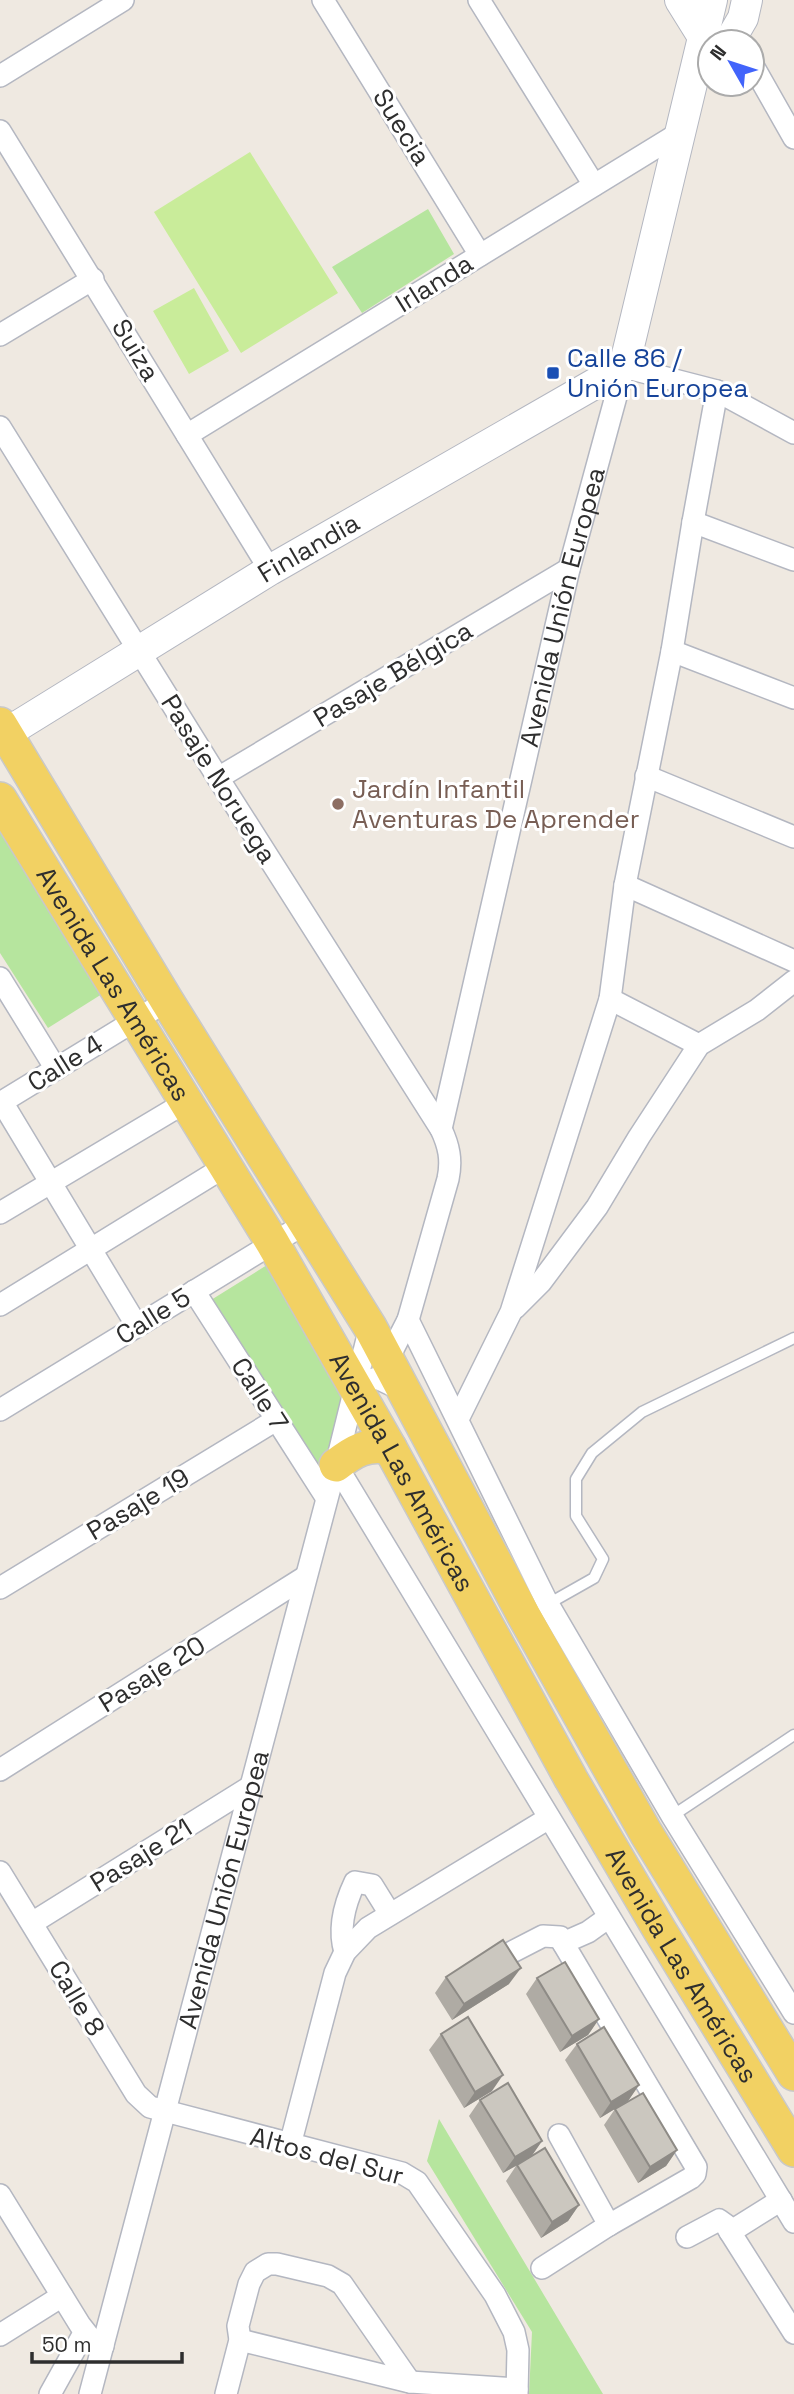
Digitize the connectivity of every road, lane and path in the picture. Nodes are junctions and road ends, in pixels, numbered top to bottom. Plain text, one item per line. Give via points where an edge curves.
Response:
1 (123, 0) edge
2 (323, 0) edge
3 (479, 0) edge
4 (680, 0) edge
5 (712, 0) edge
6 (731, 26) edge
7 (0, 76) edge
8 (766, 87) edge
9 (696, 91) edge
10 (791, 127) edge
11 (0, 131) edge
12 (681, 132) junction
13 (594, 185) junction
14 (480, 255) junction
15 (93, 279) junction
16 (0, 335) edge
17 (624, 367) junction
18 (717, 391) junction
19 (0, 427) edge
20 (794, 433) edge
21 (187, 435) junction
22 (693, 522) junction
23 (794, 560) edge
24 (569, 569) junction
25 (270, 570) junction
26 (139, 651) junction
27 (672, 651) junction
28 (794, 698) edge
29 (2, 732) edge
30 (646, 776) junction
31 (218, 778) junction
32 (0, 799) edge
33 (794, 838) edge
34 (625, 885) junction
35 (794, 961) edge
36 (0, 978) edge
37 (794, 981) edge
38 (610, 999) junction
39 (167, 1001) junction
40 (136, 1020) junction
41 (699, 1045) junction
42 (56, 1069) junction
43 (186, 1102) junction
44 (1, 1103) edge
45 (441, 1129) junction
46 (226, 1166) junction
47 (50, 1184) junction
48 (0, 1213) edge
49 (306, 1223) junction
50 (272, 1242) junction
51 (89, 1249) junction
52 (194, 1291) junction
53 (0, 1306) edge
54 (511, 1312) junction
55 (408, 1320) junction
56 (137, 1326) junction
57 (370, 1327) junction
58 (794, 1338) edge
59 (388, 1359) junction
60 (354, 1385) junction
61 (406, 1392) junction
62 (0, 1410) edge
63 (458, 1419) junction
64 (276, 1420) junction
65 (390, 1448) junction
66 (336, 1465) junction
67 (326, 1497) junction
68 (305, 1577) junction
69 (0, 1588) edge
70 (548, 1604) junction
71 (794, 1735) edge
72 (0, 1770) edge
73 (250, 1787) junction
74 (671, 1816) junction
75 (549, 1818) junction
76 (0, 1872) edge
77 (390, 1914) junction
78 (609, 1917) junction
79 (32, 1923) junction
80 (564, 1944) junction
81 (345, 1952) junction
82 (512, 1952) edge
83 (794, 2014) edge
84 (794, 2074) edge
85 (164, 2112) junction
86 (559, 2135) dead end
87 (290, 2144) junction
88 (794, 2150) edge
89 (1, 2197) edge
90 (781, 2200) junction
91 (794, 2222) edge
92 (609, 2225) junction
93 (730, 2232) junction
94 (687, 2237) dead end
95 (542, 2268) dead end
96 (62, 2296) junction
97 (85, 2333) junction
98 (794, 2333) edge
99 (0, 2335) edge
100 (240, 2340) junction
101 (103, 2346) junction
102 (410, 2382) junction
103 (517, 2392) edge
104 (50, 2394) edge
105 (90, 2394) edge
106 (226, 2394) edge

1 - 7 street
2 - 14 street, Suecia
3 - 13 street
4 - 6 street
5 - 6 street, Avenida Unión Europea
8 - 10 street
9 - 12 street, Avenida Unión Europea
11 - 15 street, Suiza
12 - 13 street, Irlanda
12 - 17 street, Avenida Unión Europea
13 - 14 street, Irlanda
14 - 21 street, Irlanda
15 - 16 street
15 - 21 street, Suiza
17 - 18 street
17 - 24 street, Avenida Unión Europea
17 - 25 street, Finlandia
18 - 20 street
18 - 22 street
19 - 26 street, Pasaje Noruega
21 - 25 street, Suiza
22 - 23 street
22 - 27 street
24 - 31 street, Pasaje Bélgica
24 - 45 street, Avenida Unión Europea
25 - 26 street, Finlandia
26 - 29 street, Finlandia
26 - 31 street, Pasaje Noruega
27 - 28 street
27 - 30 street
29 - 39 main road, Avenida Las Américas
30 - 33 street
30 - 34 street
31 - 45 street, Pasaje Noruega
32 - 40 main road, Avenida Las Américas
34 - 35 street
34 - 38 street
36 - 42 street
37 - 41 street
38 - 41 street
38 - 54 street
39 - 40 street, Calle 4
39 - 49 main road, Avenida Las Américas
40 - 42 street, Calle 4
40 - 43 main road, Avenida Las Américas
41 - 54 street via 597,1207 541,1282
42 - 44 street, Calle 4
43 - 46 main road, Avenida Las Américas
43 - 47 street
44 - 47 street
45 - 55 street, Pasaje Noruega via 452,1163
46 - 50 main road, Avenida Las Américas
46 - 51 street
47 - 48 street
47 - 51 street
49 - 50 street, Calle 5
49 - 57 main road, Avenida Las Américas
50 - 52 street, Calle 5
50 - 60 main road, Avenida Las Américas
51 - 53 street
51 - 56 street
52 - 56 street, Calle 5
52 - 64 street, Calle 7
54 - 63 street
55 - 59 street, Pasaje Noruega
55 - 63 street
56 - 62 street, Calle 5
57 - 59 main road, Avenida Las Américas
57 - 60 street, Avenida Unión Europea
58 - 70 lane via 642,1412 592,1452 576,1479 576,1516 603,1559 594,1578
59 - 61 main road, Avenida Las Américas
60 - 61 street via 377,1378
60 - 65 main road, Avenida Las Américas
60 - 66 street, Avenida Unión Europea
61 - 84 main road, Avenida Las Américas via 615,1778
63 - 70 street
64 - 67 street, Calle 7
64 - 69 street, Pasaje 19
65 - 66 main road via 362,1447
65 - 88 main road, Avenida Las Américas via 571,1779
66 - 67 street, Avenida Unión Europea
66 - 75 street, Avenida Las Américas
67 - 68 street, Avenida Unión Europea
68 - 72 street, Pasaje 20
68 - 73 street, Avenida Unión Europea
70 - 74 street
71 - 74 lane
73 - 79 street, Pasaje 21
73 - 85 street, Avenida Unión Europea
74 - 83 street
75 - 77 street
75 - 78 street, Avenida Las Américas
76 - 79 street, Calle 8
77 - 81 street
77 - 81 street via 372,1885 355,1882 341,1926
78 - 80 street
78 - 90 street, Avenida Las Américas
79 - 85 street, Calle 8 via 136,2094
80 - 82 street via 560,1937 543,1936
80 - 92 street via 696,2167 691,2178
81 - 87 street via 335,1973
85 - 87 street, Altos del Sur
85 - 101 street, Avenida Unión Europea
86 - 92 street
87 - 103 street, Altos del Sur via 402,2173 417,2182 495,2295 514,2332
89 - 96 street
90 - 91 street, Avenida Las Américas
90 - 93 street
92 - 95 street
93 - 94 street via 719,2220
93 - 98 street
96 - 97 street
96 - 99 street
97 - 101 street
97 - 104 street
100 - 102 street
100 - 102 street via 238,2326 249,2284 260,2268 277,2264 328,2276 346,2288
100 - 106 street
101 - 105 street, Avenida Unión Europea
102 - 103 street

